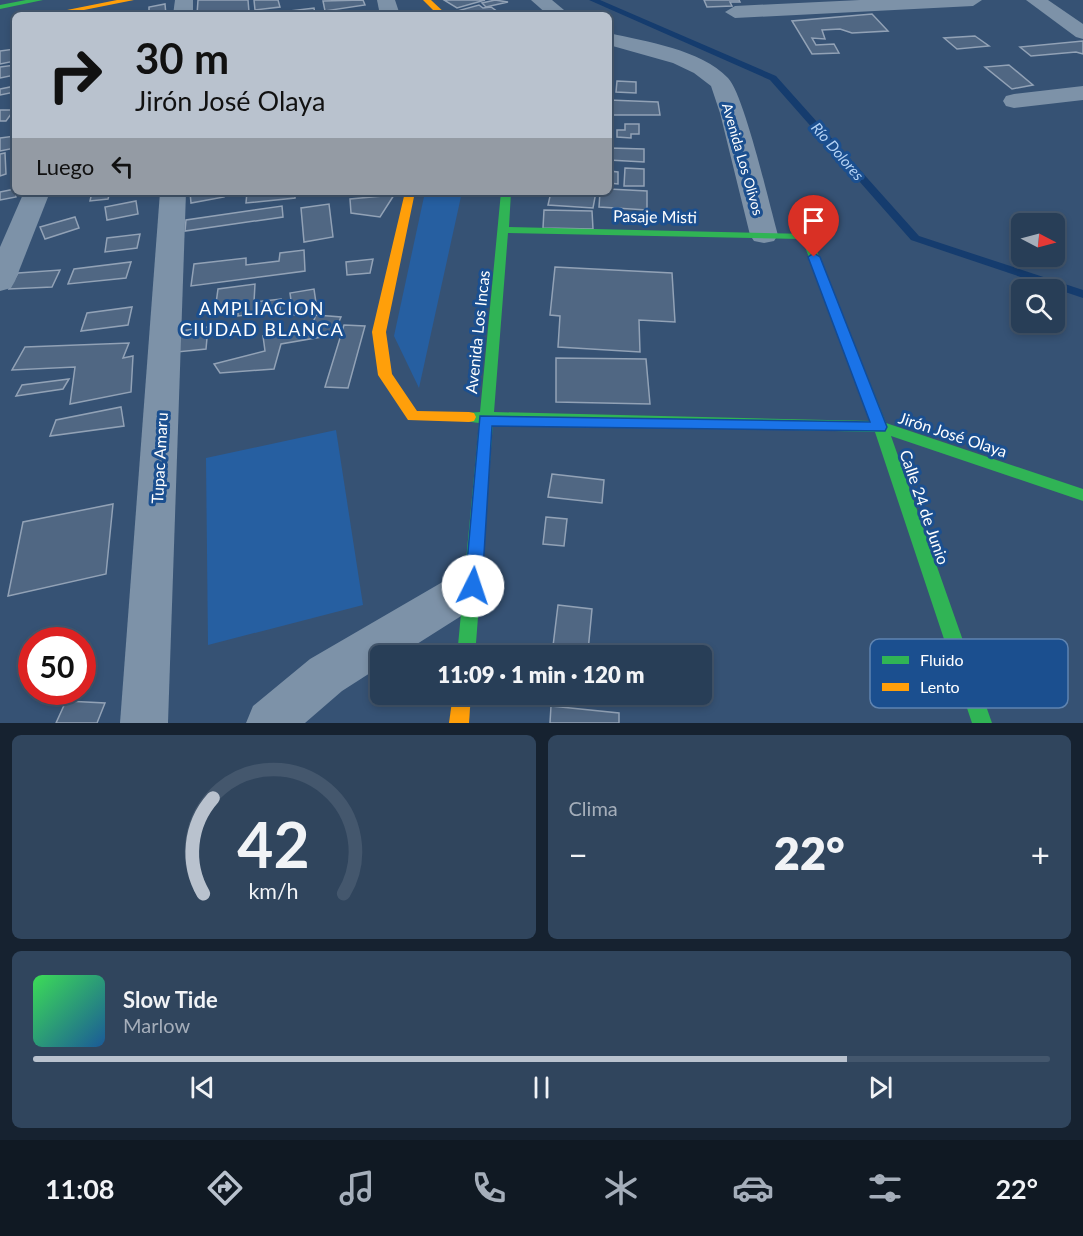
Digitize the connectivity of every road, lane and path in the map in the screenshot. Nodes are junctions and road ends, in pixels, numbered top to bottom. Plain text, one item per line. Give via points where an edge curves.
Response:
1 (39, 0) edge
2 (428, 0) edge
3 (540, 0) edge
4 (973, 0) edge
5 (1035, 0) edge
6 (117, 6) edge
7 (0, 7) edge
8 (70, 12) edge
9 (440, 12) edge
10 (556, 12) edge
11 (735, 12) dead end
12 (1083, 33) edge
13 (612, 40) edge
14 (1083, 93) edge
15 (1014, 101) dead end
16 (36, 195) edge
17 (173, 195) edge
18 (409, 195) edge
19 (506, 195) edge
20 (504, 230) junction
21 (764, 235) junction
22 (806, 236) joint
23 (0, 280) edge
24 (486, 420) junction
25 (880, 427) junction
26 (1083, 495) edge
27 (473, 586) junction
28 (953, 639) edge
29 (467, 645) edge
30 (461, 705) edge
31 (977, 708) edge
32 (144, 723) edge
33 (270, 723) edge
34 (459, 723) edge
35 (982, 723) edge

1 - 7 street
2 - 9 street
3 - 10 street
4 - 11 street
5 - 12 street
6 - 8 street
13 - 21 street, Avenida Los Olivos via 680,59 702,68 721,83
14 - 15 street
16 - 23 street
17 - 32 street, Tupac Amaru
18 - 24 street, Jirón José Olaya via 379,332 385,375 412,416
19 - 20 street, Avenida Los Incas
20 - 21 street, Pasaje Misti
20 - 24 street, Avenida Los Incas
21 - 22 street, Pasaje Misti
22 - 25 street, Calle 24 de Junio
24 - 25 street, Jirón José Olaya
24 - 27 street, Avenida Los Incas
25 - 26 street, Jirón José Olaya
25 - 28 street, Calle 24 de Junio
27 - 29 street, Avenida Los Incas
27 - 33 street via 326,675
30 - 34 street
31 - 35 street, Calle 24 de Junio

